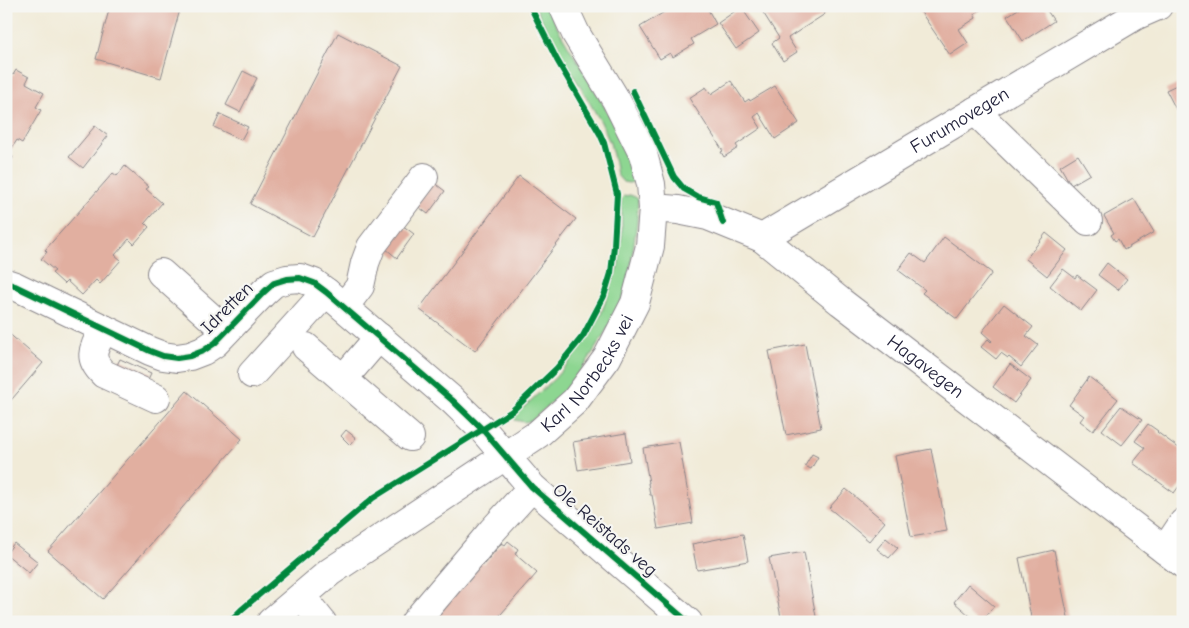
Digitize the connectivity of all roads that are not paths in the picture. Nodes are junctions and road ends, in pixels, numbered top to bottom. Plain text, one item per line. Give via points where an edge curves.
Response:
1 (563, 6) edge
2 (1158, 6) edge
3 (975, 111) junction
4 (424, 177) dead end
5 (653, 208) junction
6 (1088, 221) dead end
7 (762, 238) junction
8 (161, 273) dead end
9 (6, 283) edge
10 (335, 299) junction
11 (104, 329) junction
12 (226, 331) junction
13 (378, 337) junction
14 (306, 347) dead end
15 (252, 374) dead end
16 (342, 379) junction
17 (156, 398) dead end
18 (410, 437) dead end
19 (506, 456) junction
20 (532, 487) junction
21 (1183, 523) edge
22 (1174, 557) edge
23 (302, 597) junction
24 (271, 622) edge
25 (322, 622) edge
26 (415, 622) edge
27 (688, 622) edge

1 - 5 street, Karl Norbecks vei via 643,154
2 - 3 street, Furumovegen via 1135,16
3 - 6 street
3 - 7 street, Furumovegen
4 - 10 street via 371,247 360,286
5 - 7 street, Hagavegen via 708,216
5 - 19 street, Karl Norbecks vei via 650,246 635,303 608,358 575,402
7 - 22 street, Hagavegen
8 - 12 street
9 - 11 street, Idretten
10 - 12 street, Idretten via 314,283 300,278 287,279 274,283
10 - 13 street, Idretten
10 - 15 street
11 - 12 street, Idretten via 150,352 176,358 203,351
11 - 17 street via 94,350 94,363 98,369
13 - 16 street
13 - 19 street, Idretten via 452,400
14 - 16 street
16 - 18 street
19 - 20 street, Ole Reistads veg
19 - 23 street, Karl Norbecks vei via 330,572
20 - 26 street
20 - 27 street, Ole Reistads veg
21 - 22 street
23 - 24 street, Karl Norbecks vei
23 - 25 street

